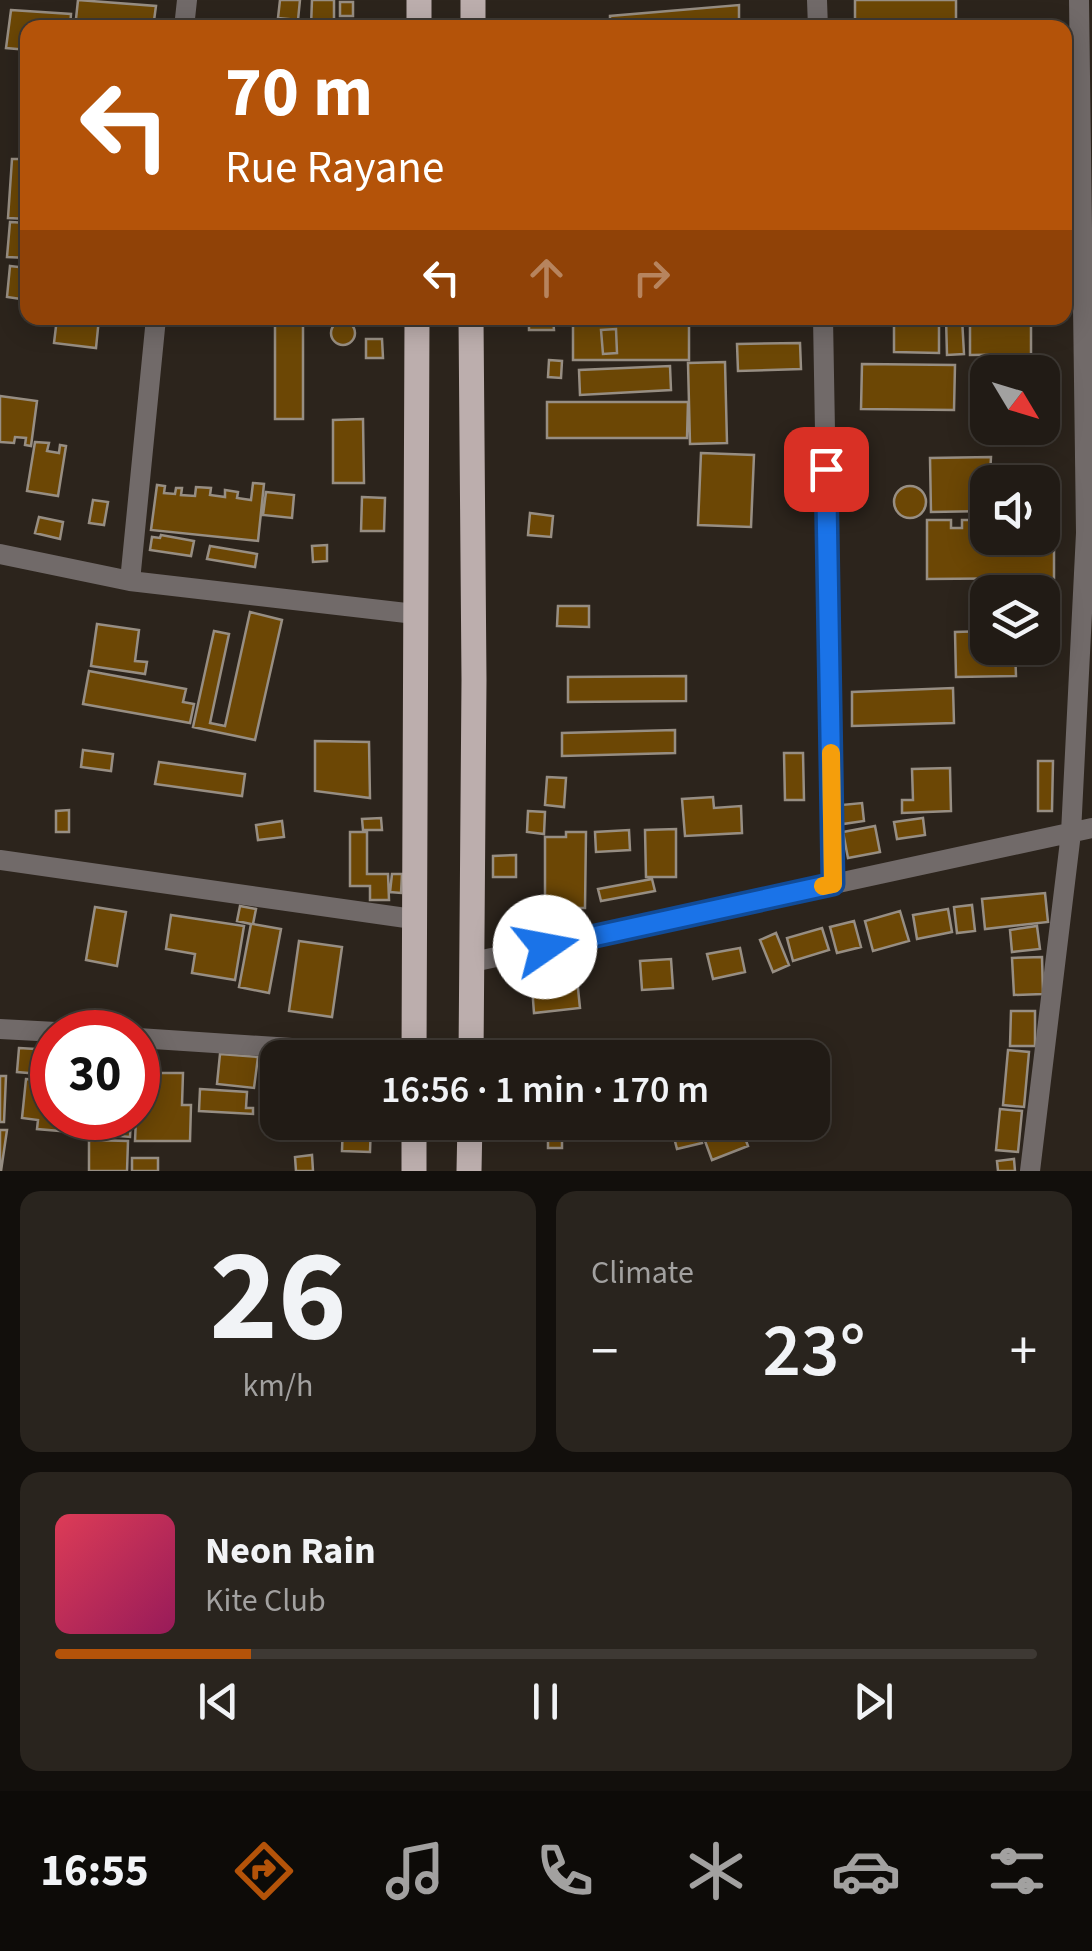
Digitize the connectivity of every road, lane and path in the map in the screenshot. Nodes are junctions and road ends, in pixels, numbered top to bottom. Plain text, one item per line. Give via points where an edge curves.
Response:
1 (1078, 0) edge
2 (1086, 82) edge
3 (155, 325) edge
4 (417, 325) edge
5 (472, 325) edge
6 (823, 325) edge
7 (1089, 532) edge
8 (0, 554) edge
9 (130, 581) junction
10 (414, 614) junction
11 (1082, 831) edge
12 (0, 860) edge
13 (833, 884) junction
14 (413, 918) junction
15 (472, 962) junction
16 (0, 1029) edge
17 (30, 1031) edge
18 (160, 1040) edge
19 (414, 1040) edge
20 (471, 1040) edge
21 (260, 1046) edge
22 (414, 1140) edge
23 (469, 1140) edge
24 (414, 1171) edge
25 (468, 1171) edge
26 (1030, 1171) edge

1 - 2 street
2 - 7 street
3 - 9 street
4 - 10 main road
5 - 15 main road
6 - 13 street
7 - 11 street
8 - 9 street
9 - 10 street
10 - 14 main road
11 - 13 street
11 - 26 street
12 - 14 street
13 - 15 street
14 - 19 main road
15 - 20 main road
16 - 17 street
18 - 21 street
22 - 24 main road
23 - 25 main road

